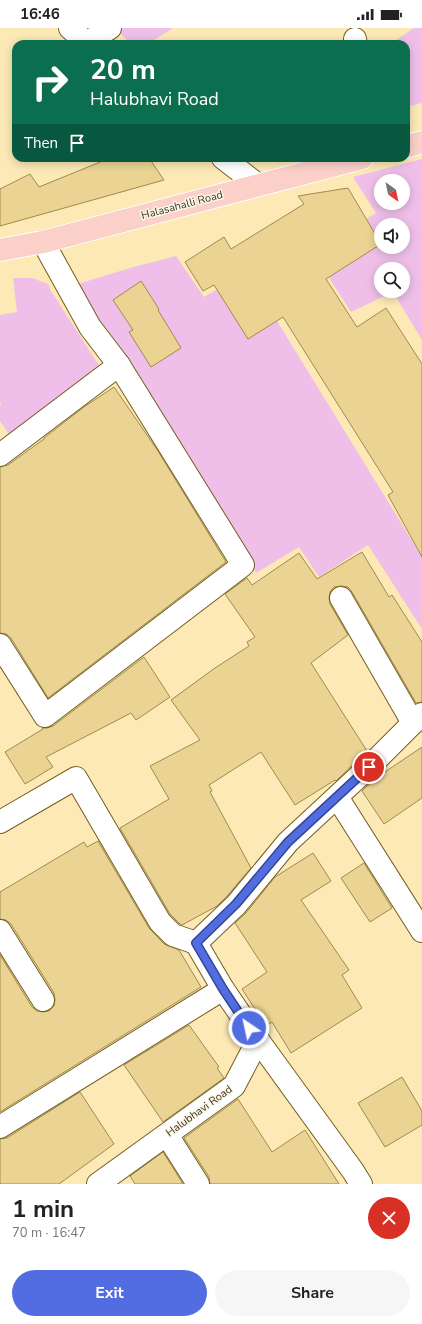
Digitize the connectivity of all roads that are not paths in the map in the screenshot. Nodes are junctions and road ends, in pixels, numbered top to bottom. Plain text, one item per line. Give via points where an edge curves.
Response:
1 (70, 28) edge
2 (110, 28) edge
3 (84, 40) edge
4 (92, 40) edge
5 (422, 142) edge
6 (410, 146) edge
7 (228, 162) edge
8 (347, 162) edge
9 (258, 185) junction
10 (43, 242) junction
11 (0, 250) edge
12 (119, 365) junction
13 (0, 455) edge
14 (341, 598) dead end
15 (0, 645) edge
16 (418, 718) edge
17 (337, 797) junction
18 (0, 822) edge
19 (0, 930) edge
20 (422, 931) edge
21 (196, 943) junction
22 (223, 989) junction
23 (43, 1000) dead end
24 (258, 1040) junction
25 (0, 1127) edge
26 (166, 1135) junction
27 (98, 1184) edge
28 (198, 1184) edge
29 (361, 1184) edge

1 - 3 street
2 - 4 street
5 - 6 main road
7 - 9 street
8 - 9 main road, Halasahalli Road
9 - 10 main road, Halasahalli Road
10 - 11 main road, Halasahalli Road
10 - 12 street via 90,327
12 - 13 street
12 - 15 street via 243,565 45,716
14 - 16 street
16 - 17 street
17 - 20 street
17 - 21 street via 288,842 236,904
18 - 21 street via 76,778 160,922 173,935
19 - 23 street
21 - 22 street
22 - 24 street
22 - 25 street
24 - 26 street, Halubhavi Road via 234,1086
24 - 29 street
26 - 27 street, Halubhavi Road
26 - 28 street

